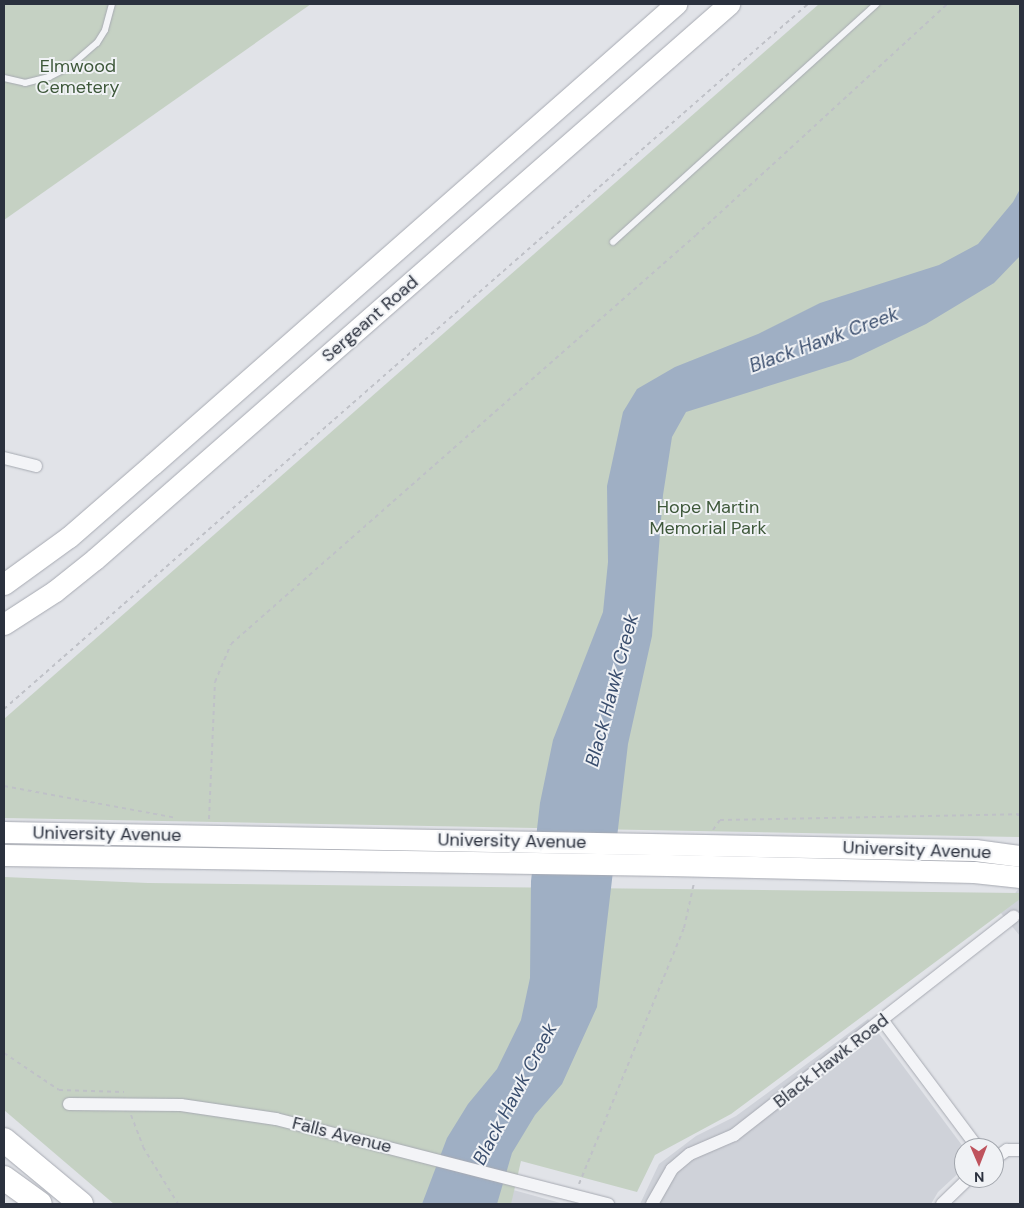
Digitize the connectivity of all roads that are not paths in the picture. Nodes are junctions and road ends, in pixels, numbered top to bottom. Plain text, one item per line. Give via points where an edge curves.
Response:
1 (112, 4) edge
2 (676, 4) edge
3 (729, 4) edge
4 (876, 4) edge
5 (4, 78) edge
6 (613, 242) dead end
7 (4, 458) edge
8 (36, 466) dead end
9 (4, 584) edge
10 (4, 624) edge
11 (4, 832) edge
12 (4, 855) edge
13 (668, 855) junction
14 (1020, 856) edge
15 (1020, 877) edge
16 (1014, 916) dead end
17 (883, 1021) junction
18 (69, 1104) dead end
19 (971, 1138) edge
20 (4, 1140) edge
21 (1020, 1140) edge
22 (1007, 1150) junction
23 (1020, 1150) edge
24 (1004, 1152) edge
25 (4, 1178) edge
26 (959, 1188) edge
27 (40, 1204) edge
28 (81, 1204) edge
29 (608, 1204) edge
30 (652, 1204) edge
31 (942, 1204) edge

1 - 5 lane via 105,30 97,43 69,67 49,77 25,83
2 - 9 main road, Sergeant Road via 111,500 62,542
3 - 10 main road, Sergeant Road via 102,553 55,591
4 - 6 lane
7 - 8 street
11 - 13 main road, University Avenue via 492,841
12 - 13 main road, University Avenue via 492,863
13 - 14 main road, University Avenue via 703,845 975,850
13 - 15 main road, University Avenue via 698,866 974,872
16 - 17 street, Black Hawk Road
17 - 19 street
17 - 30 street, Black Hawk Road via 734,1135 684,1159 661,1184
18 - 29 street, Falls Avenue via 181,1105 276,1119
20 - 28 highway
21 - 22 street
22 - 23 street
22 - 24 street
25 - 27 highway
26 - 31 street

